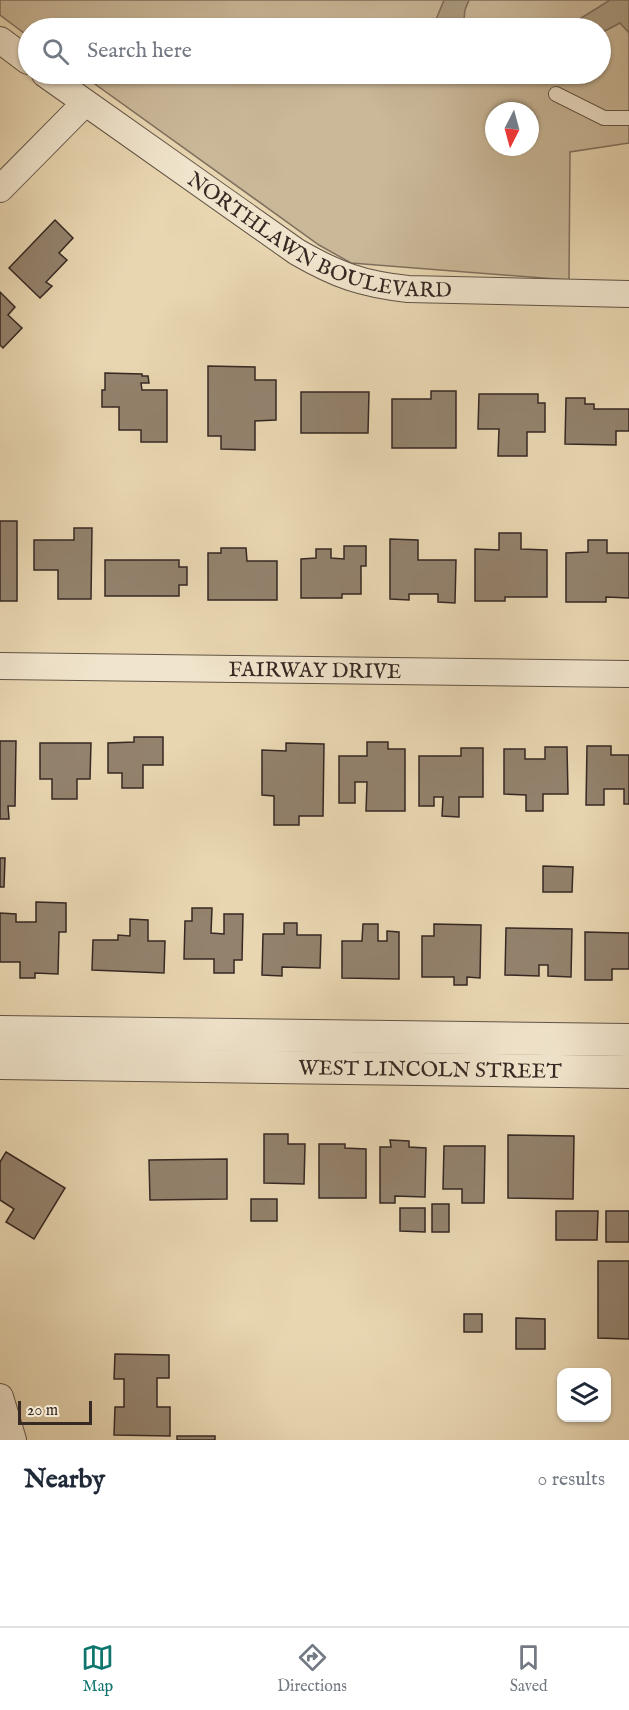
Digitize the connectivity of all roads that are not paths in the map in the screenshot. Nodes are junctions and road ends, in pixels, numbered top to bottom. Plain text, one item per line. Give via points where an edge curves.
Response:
1 (0, 40) edge
2 (18, 54) edge
3 (59, 84) edge
4 (556, 94) dead end
5 (86, 103) junction
6 (629, 118) edge
7 (0, 189) edge
8 (629, 294) edge
9 (0, 666) edge
10 (629, 674) edge
11 (0, 1032) edge
12 (235, 1035) junction
13 (629, 1040) edge
14 (0, 1063) edge
15 (233, 1067) junction
16 (629, 1072) edge
17 (0, 1397) edge
18 (13, 1440) edge

1 - 2 street
3 - 5 street, NORTHLAWN BOULEVARD
4 - 6 lane via 604,118
5 - 7 street
5 - 8 street, NORTHLAWN BOULEVARD via 297,252 339,275 408,289
9 - 10 street, FAIRWAY DRIVE
11 - 12 street, WEST LINCOLN STREET
12 - 13 street, WEST LINCOLN STREET
12 - 15 street
14 - 15 street, WEST LINCOLN STREET
15 - 16 street, WEST LINCOLN STREET
17 - 18 street

